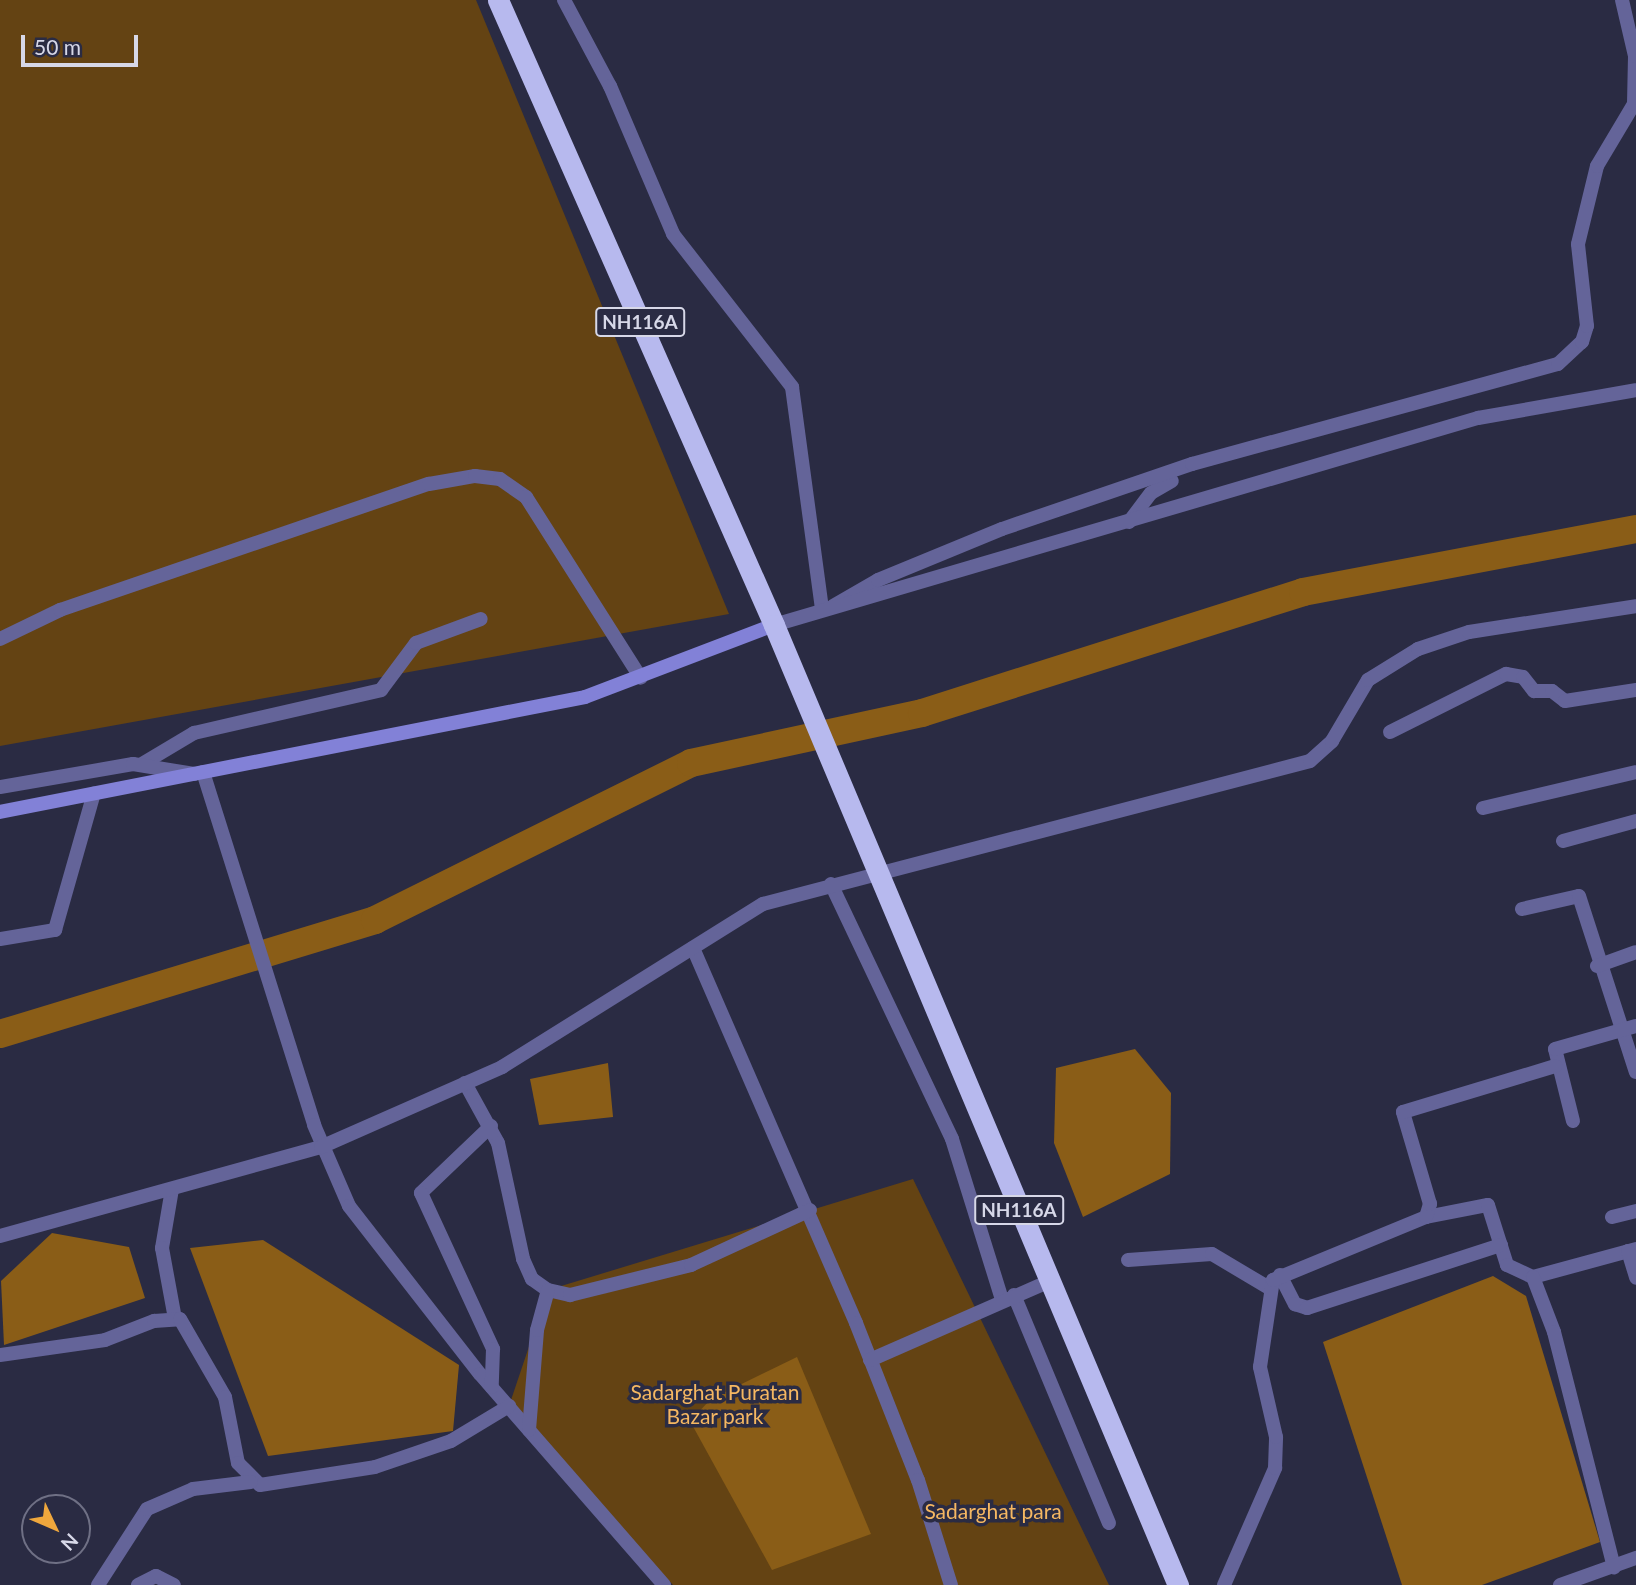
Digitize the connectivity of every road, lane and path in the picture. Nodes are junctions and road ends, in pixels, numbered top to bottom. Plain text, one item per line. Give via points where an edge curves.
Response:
1 (498, 0) edge
2 (564, 0) edge
3 (1622, 0) edge
4 (1636, 390) edge
5 (1202, 461) junction
6 (1129, 522) junction
7 (1636, 606) edge
8 (828, 607) junction
9 (481, 619) dead end
10 (777, 634) junction
11 (0, 639) edge
12 (641, 678) junction
13 (1636, 690) edge
14 (1390, 732) dead end
15 (142, 764) junction
16 (1636, 772) edge
17 (198, 773) junction
18 (0, 787) edge
19 (94, 793) junction
20 (1482, 808) dead end
21 (0, 812) edge
22 (1636, 821) edge
23 (1563, 841) dead end
24 (880, 876) junction
25 (831, 884) junction
26 (1522, 909) dead end
27 (0, 939) edge
28 (693, 948) junction
29 (1636, 952) edge
30 (1597, 966) junction
31 (1629, 1027) edge
32 (1555, 1066) junction
33 (1636, 1072) edge
34 (465, 1083) junction
35 (1573, 1121) dead end
36 (491, 1126) junction
37 (321, 1147) junction
38 (172, 1189) junction
39 (810, 1210) junction
40 (1636, 1211) edge
41 (1426, 1217) junction
42 (1612, 1217) dead end
43 (0, 1236) edge
44 (1501, 1245) junction
45 (1632, 1250) edge
46 (1128, 1260) dead end
47 (1280, 1275) junction
48 (1533, 1277) junction
49 (1636, 1278) edge
50 (1048, 1282) junction
51 (1269, 1288) junction
52 (548, 1290) junction
53 (1008, 1297) junction
54 (175, 1319) junction
55 (0, 1355) edge
56 (870, 1360) junction
57 (492, 1387) junction
58 (509, 1406) junction
59 (529, 1430) junction
60 (251, 1482) junction
61 (1109, 1523) dead end
62 (1636, 1558) edge
63 (1614, 1567) junction
64 (98, 1585) edge
65 (138, 1585) edge
66 (174, 1585) edge
67 (664, 1585) edge
68 (951, 1585) edge
69 (1178, 1585) edge
70 (1224, 1585) edge
71 (1560, 1585) edge

1 - 10 highway, NH116A
2 - 8 street via 610,86 673,234 792,387
3 - 5 street via 1635,56 1634,104 1597,166 1578,244 1587,326 1572,353 1535,374 1431,394
4 - 6 street via 1478,418
5 - 6 street via 1151,493
5 - 8 street via 1002,528 878,579
6 - 8 street
7 - 24 street via 1469,632 1418,649 1368,680 1332,741 1310,761
8 - 10 street
9 - 15 street via 410,647 381,691 175,739
10 - 12 street
10 - 24 highway, NH116A
11 - 12 street via 60,610 429,484 475,477 500,480 526,497
12 - 17 street via 586,696
13 - 14 street via 1564,701 1552,691 1534,691 1523,677 1506,674
15 - 17 street
15 - 18 street
16 - 20 street
17 - 19 street
17 - 37 street
19 - 21 street
19 - 27 street via 55,930
22 - 23 street
24 - 25 street
24 - 50 highway, NH116A
25 - 28 street via 763,904
25 - 53 street via 951,1139
26 - 30 street via 1579,897
28 - 34 street
28 - 39 street
29 - 30 street
30 - 31 street
31 - 32 street via 1561,1045 1553,1054
31 - 33 street
32 - 35 street
32 - 41 street via 1403,1112 1430,1204
34 - 36 street
34 - 37 street
36 - 52 street via 523,1259 532,1279
36 - 57 street via 421,1193 493,1349
37 - 38 street
37 - 57 street via 349,1206
38 - 43 street
38 - 54 street via 162,1248
39 - 52 street via 679,1269 570,1295
39 - 56 street
40 - 42 street
41 - 44 street via 1488,1205
41 - 47 street
44 - 47 street via 1307,1308 1295,1304
44 - 48 street via 1507,1265
45 - 48 street
45 - 49 street
46 - 51 street via 1212,1254
47 - 51 street
48 - 63 street via 1554,1332
50 - 53 street
50 - 69 highway, NH116A
51 - 70 street via 1260,1367 1276,1437 1275,1468
52 - 59 street via 537,1330
53 - 56 street
53 - 61 street
54 - 55 street via 106,1340
54 - 60 street via 190,1326 207,1357 225,1396 238,1463
56 - 68 street
57 - 58 street
58 - 59 street
58 - 60 street via 451,1441 375,1467 287,1485
59 - 67 street
60 - 64 street via 193,1489 147,1509
62 - 63 street
63 - 71 street
65 - 66 street via 156,1576

